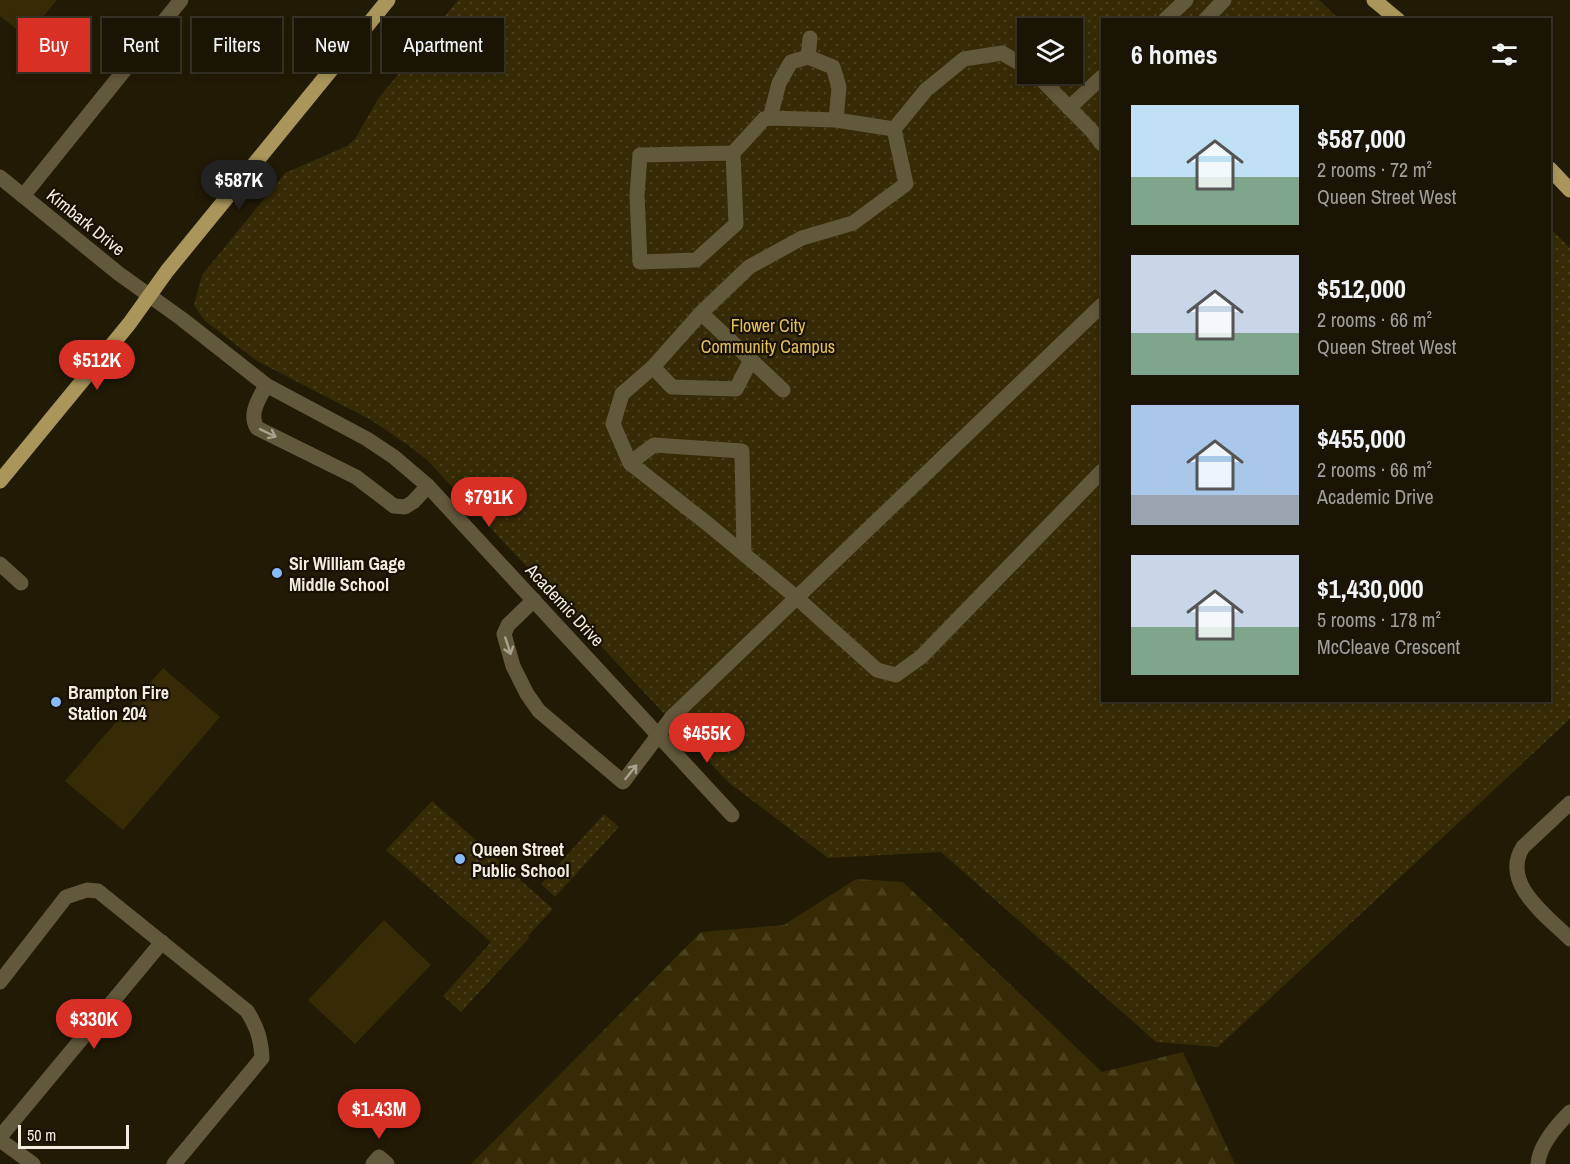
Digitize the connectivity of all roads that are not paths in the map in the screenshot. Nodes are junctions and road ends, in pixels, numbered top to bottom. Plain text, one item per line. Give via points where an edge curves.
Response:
1 (181, 0) edge
2 (388, 0) edge
3 (1186, 0) edge
4 (1224, 0) edge
5 (1378, 1) edge
6 (1167, 18) edge
7 (1207, 18) edge
8 (1396, 18) edge
9 (810, 38) dead end
10 (808, 57) junction
11 (1017, 62) edge
12 (1101, 78) edge
13 (1046, 84) edge
14 (1069, 108) junction
15 (770, 118) junction
16 (836, 120) junction
17 (1097, 126) edge
18 (894, 129) junction
19 (733, 153) junction
20 (1551, 170) edge
21 (0, 177) edge
22 (1570, 190) edge
23 (23, 196) junction
24 (150, 296) junction
25 (1101, 305) edge
26 (701, 313) junction
27 (751, 360) junction
28 (653, 367) junction
29 (267, 385) junction
30 (783, 390) dead end
31 (630, 463) junction
32 (1101, 472) edge
33 (0, 481) edge
34 (428, 486) junction
35 (744, 554) junction
36 (0, 564) edge
37 (21, 583) dead end
38 (797, 598) junction
39 (534, 600) junction
40 (659, 736) junction
41 (1570, 803) edge
42 (732, 815) dead end
43 (1570, 939) edge
44 (162, 942) junction
45 (0, 982) edge
46 (1570, 1112) edge
47 (0, 1139) edge
48 (33, 1164) edge
49 (174, 1164) edge
50 (373, 1164) edge
51 (387, 1164) edge
52 (1538, 1164) edge

1 - 23 street
2 - 24 main road
3 - 6 street
4 - 7 street
5 - 8 main road
9 - 10 street
10 - 15 street via 791,62 779,83
10 - 16 street via 833,67 839,87
11 - 18 street via 1002,53 964,59 926,90
12 - 14 street
13 - 14 street
14 - 17 street
15 - 16 street
15 - 19 street via 764,119
16 - 18 street
18 - 26 street via 906,184 853,223 802,238 749,267
19 - 19 street via 736,224 696,260 640,262 640,155
20 - 22 main road
21 - 23 street, Kimbark Drive
23 - 24 street, Kimbark Drive
24 - 29 street, Academic Drive
24 - 33 main road
25 - 38 street
26 - 27 street
26 - 28 street
27 - 28 street via 736,389 672,387
27 - 30 street
28 - 31 street via 622,394 613,424
29 - 34 street, Academic Drive via 367,439
29 -> 34 street via 253,414 257,428 356,477 394,506 405,507
31 - 35 street
31 - 35 street via 654,445 742,451
32 - 38 street via 921,657 896,675 877,670
34 - 39 street, Academic Drive
35 - 38 street
36 - 37 street
38 - 40 street via 672,717
39 - 40 street, Academic Drive
39 -> 40 street via 504,634 513,666 539,711 623,782
40 - 42 street, Academic Drive
41 - 43 street via 1523,847 1516,864 1523,891
44 - 45 street via 98,891 76,892 66,897
44 - 47 street
44 - 49 street via 247,1011 261,1041 262,1058
46 - 52 street via 1539,1156
47 - 48 street
50 - 51 street via 379,1157

